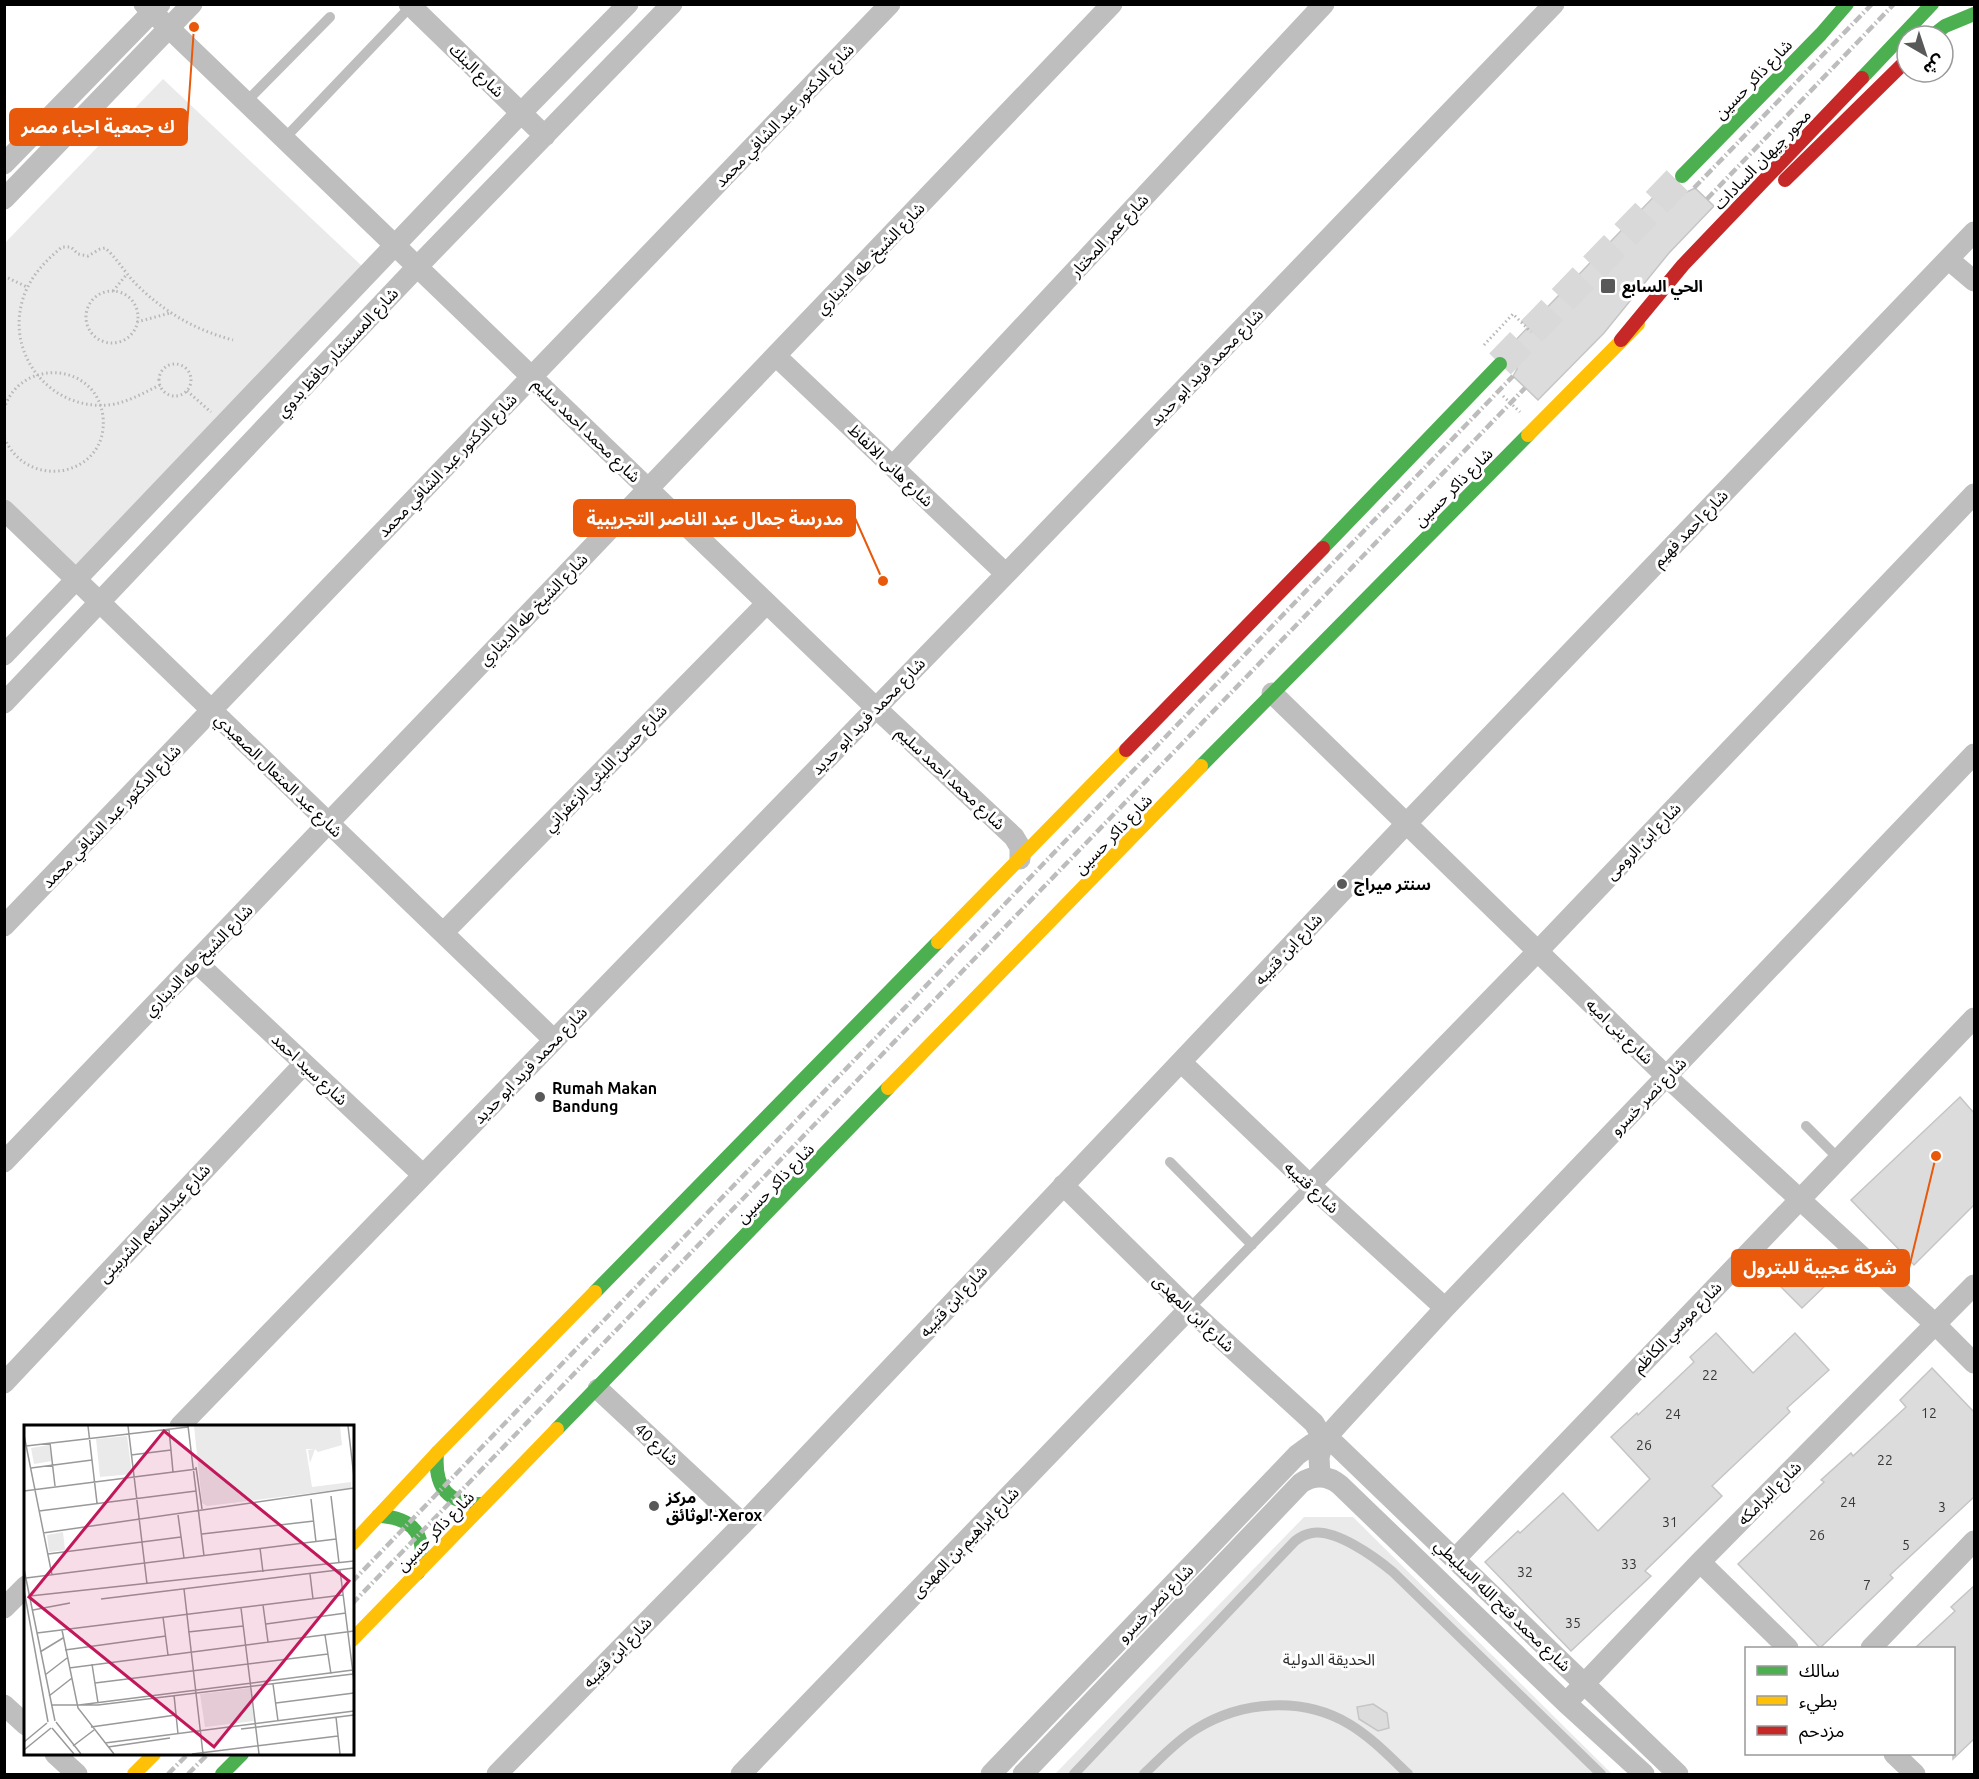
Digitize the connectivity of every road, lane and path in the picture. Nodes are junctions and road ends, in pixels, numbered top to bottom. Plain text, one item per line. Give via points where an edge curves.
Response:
1 (192, 4) edge
2 (628, 4) edge
3 (672, 4) edge
4 (890, 4) edge
5 (1112, 4) edge
6 (1324, 4) edge
7 (1554, 4) edge
8 (1847, 4) edge
9 (1932, 4) edge
10 (411, 5) edge
11 (152, 7) edge
12 (1974, 14) edge
13 (330, 16) dead end
14 (1950, 24) edge
15 (169, 29) junction
16 (1895, 72) edge
17 (246, 102) junction
18 (521, 113) junction
19 (545, 136) junction
20 (284, 139) junction
21 (4, 164) edge
22 (1682, 176) tunnel mouth
23 (4, 199) edge
24 (1974, 232) edge
25 (395, 246) junction
26 (1948, 259) junction
27 (417, 267) junction
28 (127, 274) junction
29 (4, 276) edge
30 (1974, 281) edge
31 (27, 287) junction
32 (113, 291) junction
33 (170, 313) junction
34 (137, 322) junction
35 (1531, 332) dead end
36 (233, 340) dead end
37 (1622, 340) junction
38 (1477, 352) dead end
39 (776, 356) junction
40 (1500, 364) tunnel mouth
41 (36, 375) junction
42 (532, 377) junction
43 (160, 385) junction
44 (187, 391) junction
45 (1501, 394) dead end
46 (100, 406) junction
47 (4, 409) edge
48 (1520, 413) dead end
49 (224, 424) junction
50 (4, 437) edge
51 (893, 466) junction
52 (648, 489) junction
53 (1974, 494) edge
54 (4, 510) edge
55 (1006, 574) junction
56 (76, 580) junction
57 (100, 602) junction
58 (767, 603) junction
59 (4, 655) edge
60 (1272, 693) junction
61 (4, 703) edge
62 (876, 708) junction
63 (212, 710) junction
64 (1974, 754) edge
65 (329, 823) junction
66 (1406, 824) junction
67 (1020, 859) junction
68 (4, 926) edge
69 (443, 933) junction
70 (1538, 951) junction
71 (196, 962) junction
72 (1974, 1018) edge
73 (554, 1040) junction
74 (1181, 1062) junction
75 (304, 1064) junction
76 (1667, 1077) junction
77 (1806, 1126) dead end
78 (1838, 1158) junction
79 (4, 1162) edge
80 (1170, 1162) dead end
81 (423, 1175) junction
82 (1063, 1185) junction
83 (1310, 1185) junction
84 (1799, 1200) junction
85 (1252, 1245) junction
86 (1974, 1285) edge
87 (1445, 1308) junction
88 (1189, 1310) junction
89 (1936, 1325) junction
90 (1974, 1363) edge
91 (4, 1383) edge
92 (598, 1389) junction
93 (181, 1425) edge
94 (1319, 1432) junction
95 (437, 1453) junction
96 (1287, 1466) junction
97 (1311, 1480) junction
98 (483, 1504) junction
99 (378, 1516) junction
100 (743, 1524) junction
101 (1974, 1541) edge
102 (354, 1542) edge
103 (1455, 1559) junction
104 (1700, 1562) junction
105 (418, 1573) junction
106 (24, 1588) edge
107 (4, 1608) edge
108 (354, 1638) edge
109 (1787, 1647) edge
110 (1872, 1647) edge
111 (1585, 1684) junction
112 (1566, 1703) junction
113 (4, 1705) edge
114 (24, 1723) edge
115 (56, 1755) edge
116 (153, 1755) edge
117 (241, 1755) edge
118 (1895, 1755) edge
119 (76, 1774) edge
120 (134, 1774) edge
121 (222, 1774) edge
122 (497, 1774) edge
123 (741, 1774) edge
124 (992, 1774) edge
125 (1023, 1774) edge
126 (1074, 1774) edge
127 (1144, 1774) edge
128 (1408, 1774) edge
129 (1601, 1774) edge
130 (1644, 1774) edge
131 (1678, 1774) edge
132 (1915, 1774) edge

1 - 15 street
2 - 18 street, شارع المستشار حافظ بدوي
3 - 19 street, شارع المستشار حافظ بدوي
4 - 42 street, شارع الدكتور عبد الشافي محمد
5 - 39 street, شارع الشيخ طه الديناري
6 - 51 street, شارع عمر المختار
7 - 55 street, شارع محمد فريد ابو حديد
8 - 22 main road, شارع ذاكر حسين
9 - 37 main road, محور جيهان السادات via 1683,266
10 - 18 street, شارع البنك
10 - 20 lane
11 - 15 street, شارع محمد احمد سليم
11 - 21 street
12 - 14 main road
13 - 17 lane
15 - 17 street, شارع محمد احمد سليم
15 - 23 street
16 - 37 main road, شارع ذاكر حسين
17 - 20 street, شارع محمد احمد سليم
18 - 19 street, شارع البنك
18 - 25 street, شارع المستشار حافظ بدوي
19 - 27 street, شارع المستشار حافظ بدوي
20 - 25 street, شارع محمد احمد سليم
24 - 26 street, شارع احمد فهيم
25 - 27 street, شارع محمد احمد سليم
25 - 49 street, شارع المستشار حافظ بدوي
26 - 30 street
26 - 66 street, شارع احمد فهيم
27 - 42 street, شارع محمد احمد سليم
27 - 57 street, شارع المستشار حافظ بدوي
28 - 31 path via 105,248 83,256 65,246 42,265
28 - 32 path
28 - 33 path
29 - 31 path
31 - 41 path via 20,309 19,332 22,348
32 - 34 path via 132,301
32 - 34 path via 92,301 86,315 89,330 100,340 116,342 130,335
33 - 34 path
33 - 36 path via 191,326
35 - 38 path via 1513,314
37 - 60 main road, شارع ذاكر حسين
39 - 51 street, شارع هانى الالفاظ
39 - 52 street, شارع الشيخ طه الديناري
40 - 67 main road
41 - 46 path via 58,394
41 - 46 path via 70,375 88,387
41 - 47 path via 17,387
42 - 52 street, شارع محمد احمد سليم
42 - 63 street, شارع الدكتور عبد الشافي محمد
43 - 44 path via 172,396
43 - 44 path via 165,366 179,364 192,378
43 - 46 path via 121,403
44 - 49 path
45 - 48 path
46 - 50 path via 103,428 95,449 69,470 47,472 26,465
49 - 56 street, شارع المستشار حافظ بدوي
51 - 55 street, شارع هانى الالفاظ
52 - 58 street, شارع محمد احمد سليم
52 - 65 street, شارع الشيخ طه الديناري
53 - 70 street, شارع ابن الرومى
54 - 56 street, شارع عبد المتعال الصعيدي
55 - 62 street, شارع محمد فريد ابو حديد
56 - 57 street, شارع عبد المتعال الصعيدي
56 - 59 street, شارع المستشار حافظ بدوي
57 - 61 street, شارع المستشار حافظ بدوي
57 - 63 street, شارع عبد المتعال الصعيدي
58 - 62 street, شارع محمد احمد سليم
58 - 69 street, شارع حسن الليثي الزعفراني
60 - 66 street, شارع بنى اميه
60 - 92 main road, شارع ذاكر حسين
62 - 67 street, شارع محمد احمد سليم via 1014,837 1020,847
62 - 73 street, شارع محمد فريد ابو حديد
63 - 65 street, شارع عبد المتعال الصعيدي
63 - 68 street, شارع الدكتور عبد الشافي محمد
64 - 76 street, شارع نصر خسرو
65 - 69 street, شارع عبد المتعال الصعيدي
65 - 71 street, شارع الشيخ طه الديناري
66 - 70 street, شارع بنى اميه
66 - 74 street, شارع ابن قتيبه
67 - 95 main road
69 - 73 street, شارع عبد المتعال الصعيدي
70 - 76 street, شارع بنى اميه
70 - 83 street, شارع ابن الرومى
71 - 75 street, شارع سيد احمد
71 - 79 street, شارع الشيخ طه الديناري
72 - 78 street, شارع موسي الكاظم
73 - 81 street, شارع محمد فريد ابو حديد
74 - 82 street, شارع ابن قتيبه
74 - 83 street, شارع قتيبه
75 - 81 street, شارع سيد احمد
75 - 91 street, شارع عبدالمنعم الشربينى
76 - 84 street, شارع بنى اميه
76 - 87 street, شارع نصر خسرو
77 - 78 lane
78 - 84 street, شارع موسي الكاظم
80 - 85 lane
81 - 93 street, شارع محمد فريد ابو حديد
82 - 88 street, شارع ابن المهدى
82 - 100 street, شارع ابن قتيبه
83 - 85 lane
83 - 87 street, شارع قتيبه
84 - 89 street, شارع بنى اميه
84 - 103 street, شارع موسي الكاظم
85 - 88 lane
86 - 89 street, شارع البرامكه
87 - 94 street, شارع نصر خسرو via 1341,1421 1328,1424
88 - 94 street, شارع ابن المهدى
88 - 123 street, شارع ابراهيم بن المهدى
89 - 90 street, شارع بنى اميه
89 - 104 street, شارع البرامكه
92 - 98 main road, شارع ذاكر حسين
92 - 100 street, شارع 40
94 - 96 street, شارع نصر خسرو via 1312,1444
94 - 97 street via 1319,1457
94 - 103 street, شارع محمد فتح الله السليطي
95 - 98 main road via 438,1480 449,1496 465,1504
95 - 99 main road
96 - 97 street, شارع محمد فتح الله السليطي
96 - 124 street, شارع نصر خسرو
97 - 112 street, شارع محمد فتح الله السليطي via 1335,1481 1340,1485
97 - 125 street, شارع نصر خسرو
98 - 105 main road, شارع ذاكر حسين
99 - 102 main road
99 - 105 main road via 404,1520 416,1531 423,1556
100 - 122 street, شارع ابن قتيبه
101 - 110 street
103 - 111 street, شارع محمد فتح الله السليطي
104 - 109 street
104 - 111 street, شارع البرامكه
105 - 108 main road, شارع ذاكر حسين
106 - 107 street
111 - 112 street, شارع البرامكه
111 - 131 street, شارع محمد فتح الله السليطي
112 - 130 street, شارع محمد فتح الله السليطي
113 - 114 street
115 - 119 street
116 - 120 main road
117 - 121 main road
118 - 132 street
126 - 129 lane via 1295,1541 1312,1533 1354,1545 1393,1572
127 - 128 lane via 1181,1740 1212,1720 1247,1708 1284,1705 1320,1711 1348,1723

